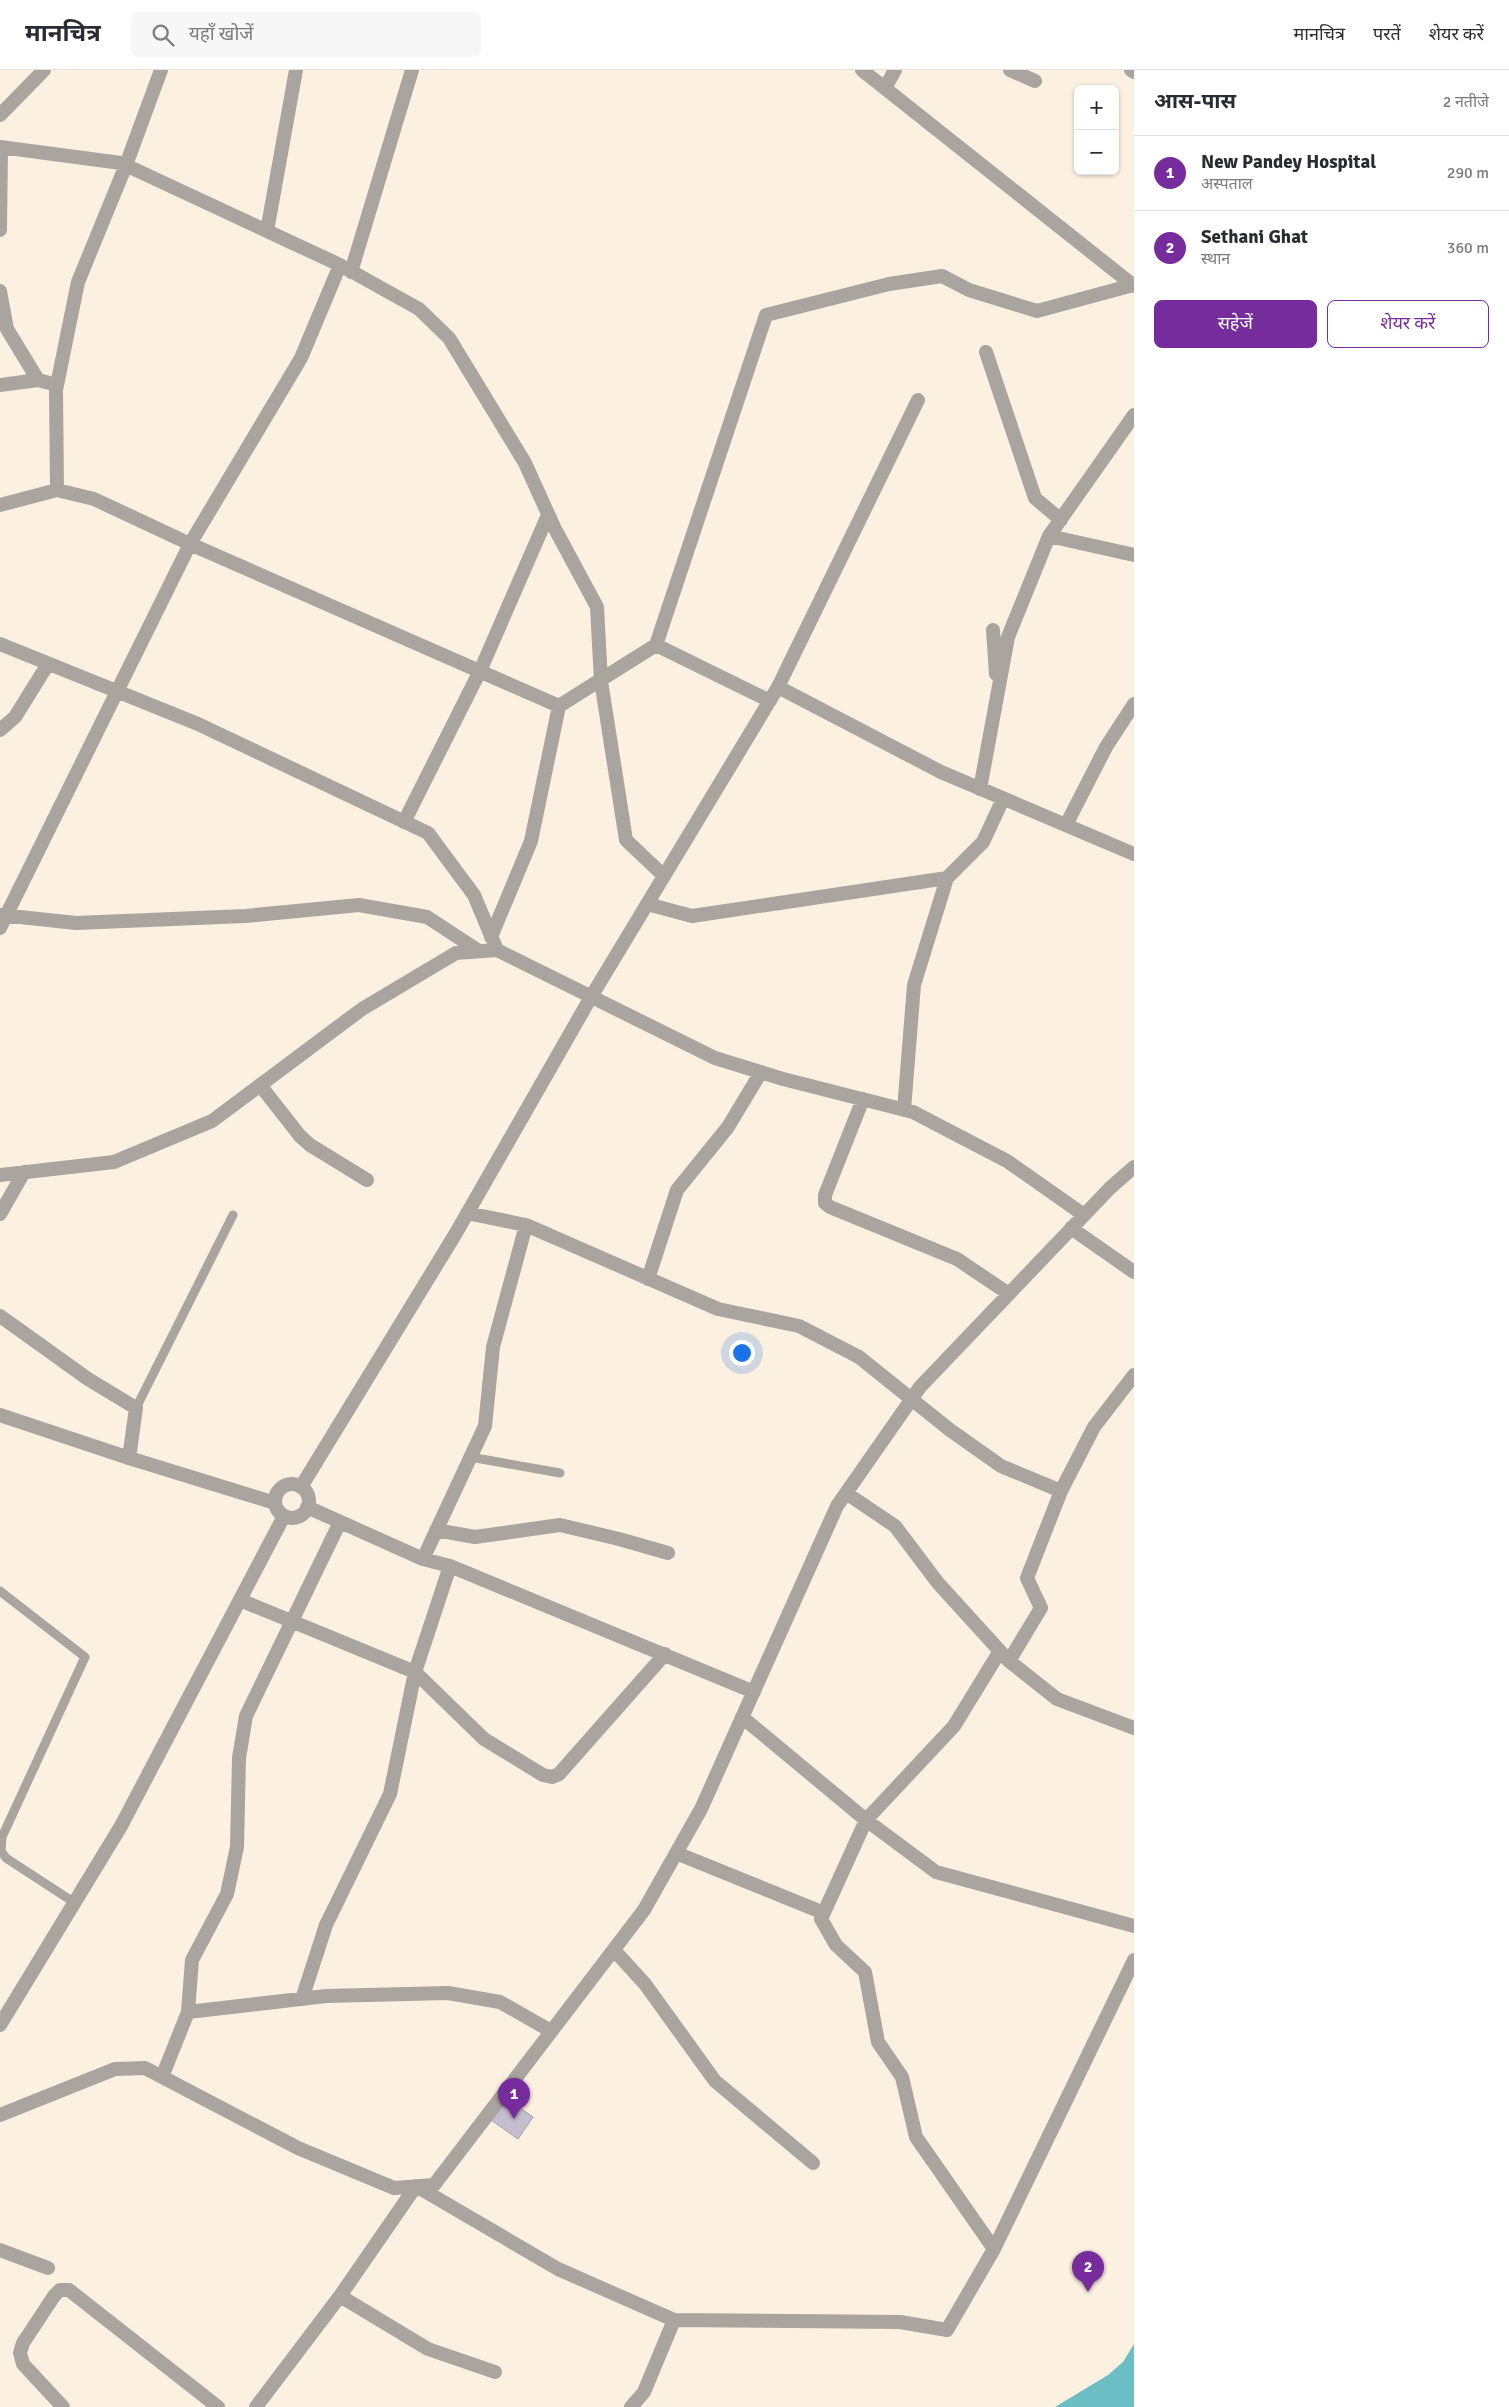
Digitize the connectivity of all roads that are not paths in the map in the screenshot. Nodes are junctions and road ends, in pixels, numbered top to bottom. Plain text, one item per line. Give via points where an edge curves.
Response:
1 (44, 70) edge
2 (161, 70) edge
3 (296, 70) edge
4 (412, 70) edge
5 (895, 70) edge
6 (1010, 70) edge
7 (867, 74) edge
8 (1036, 80) dead end
9 (884, 88) junction
10 (0, 115) edge
11 (0, 147) edge
12 (126, 165) junction
13 (0, 230) edge
14 (267, 231) junction
15 (346, 269) junction
16 (1134, 285) edge
17 (0, 291) edge
18 (986, 352) dead end
19 (38, 380) junction
20 (0, 385) edge
21 (57, 385) junction
22 (918, 400) dead end
23 (1134, 414) edge
24 (57, 490) junction
25 (0, 505) edge
26 (548, 515) junction
27 (1061, 520) junction
28 (1049, 536) junction
29 (190, 544) junction
30 (1134, 555) edge
31 (992, 630) dead end
32 (0, 644) edge
33 (656, 645) junction
34 (48, 664) junction
35 (480, 671) junction
36 (601, 680) junction
37 (778, 687) junction
38 (117, 691) junction
39 (998, 693) junction
40 (770, 701) junction
41 (1134, 704) edge
42 (558, 706) junction
43 (0, 730) edge
44 (980, 789) junction
45 (1003, 799) junction
46 (404, 822) junction
47 (1066, 825) junction
48 (1134, 854) edge
49 (664, 876) junction
50 (947, 878) junction
51 (647, 904) junction
52 (4, 915) edge
53 (0, 928) edge
54 (491, 937) junction
55 (497, 950) junction
56 (479, 952) junction
57 (591, 997) junction
58 (761, 1072) junction
59 (260, 1085) junction
60 (863, 1099) junction
61 (904, 1110) junction
62 (1134, 1167) edge
63 (24, 1172) junction
64 (0, 1175) edge
65 (368, 1180) dead end
66 (467, 1213) junction
67 (0, 1214) edge
68 (233, 1215) dead end
69 (1084, 1215) junction
70 (526, 1225) junction
71 (1071, 1228) junction
72 (1134, 1272) edge
73 (648, 1279) junction
74 (1009, 1294) junction
75 (0, 1316) edge
76 (1134, 1375) edge
77 (912, 1400) junction
78 (136, 1408) junction
79 (0, 1415) edge
80 (470, 1457) junction
81 (129, 1458) junction
82 (560, 1473) dead end
83 (301, 1487) junction
84 (1062, 1491) junction
85 (846, 1493) junction
86 (275, 1503) junction
87 (308, 1507) junction
88 (284, 1516) junction
89 (340, 1522) junction
90 (436, 1530) junction
91 (668, 1554) dead end
92 (422, 1559) junction
93 (450, 1566) junction
94 (0, 1591) edge
95 (240, 1600) junction
96 (292, 1623) junction
97 (665, 1654) junction
98 (1004, 1656) junction
99 (415, 1672) junction
100 (754, 1692) junction
101 (742, 1717) junction
102 (1134, 1728) edge
103 (866, 1820) junction
104 (676, 1854) junction
105 (75, 1903) junction
106 (824, 1913) junction
107 (1134, 1926) edge
108 (614, 1950) junction
109 (1134, 1960) edge
110 (302, 1999) junction
111 (188, 2012) junction
112 (0, 2025) edge
113 (551, 2031) junction
114 (162, 2077) junction
115 (0, 2115) edge
116 (813, 2163) dead end
117 (416, 2186) junction
118 (994, 2249) junction
119 (0, 2250) edge
120 (48, 2268) dead end
121 (340, 2296) junction
122 (674, 2320) junction
123 (495, 2372) dead end
124 (63, 2407) edge
125 (218, 2407) edge
126 (256, 2407) edge
127 (631, 2407) edge

1 - 10 street
2 - 12 street
3 - 14 street
4 - 15 street
5 - 9 street
6 - 8 street
7 - 9 street
9 - 16 street
11 - 12 street
11 - 13 street
12 - 14 street
12 - 21 street via 78,282
14 - 15 street
15 - 26 street via 418,309 449,338 525,463
15 - 29 street via 301,358
16 - 33 street via 1036,311 969,290 942,276 889,284 766,315
17 - 19 street via 7,329
18 - 27 street via 1035,498
19 - 20 street
19 - 21 street
21 - 24 street
22 - 37 street
23 - 27 street
24 - 25 street
24 - 29 street via 94,499
26 - 35 street
26 - 36 street via 597,607
27 - 28 street
28 - 30 street
28 - 39 street via 1008,637
29 - 35 street
29 - 38 street
31 - 39 street
32 - 34 street
33 - 36 street
33 - 40 street
34 - 38 street
34 - 43 street via 15,717
35 - 42 street
35 - 46 street
36 - 42 street
36 - 49 street via 626,840
37 - 40 street
37 - 44 street
38 - 46 street via 198,724
38 - 52 street
39 - 44 street
40 - 49 street
41 - 47 street via 1106,746
42 - 54 street via 531,841
44 - 45 street
45 - 47 street
45 - 50 street via 983,842
46 - 54 street via 428,833 474,895
47 - 48 street
49 - 51 street
50 - 51 street via 692,916
50 - 61 street via 914,985
51 - 57 street
52 - 53 street
52 - 56 street via 76,923 246,916 359,905 427,917
54 - 55 street
55 - 56 street
55 - 57 street
56 - 59 street via 456,953 362,1009
57 - 58 street via 714,1058
57 - 66 street
58 - 60 street
58 - 73 street via 728,1127 677,1190
59 - 63 street via 212,1121 114,1162
59 - 65 street via 310,1145
60 - 61 street
60 - 74 street via 824,1195 825,1203 957,1259
61 - 69 street via 1007,1161
62 - 69 street
63 - 64 street
63 - 67 street
66 - 70 street
66 - 83 street
68 - 78 lane
69 - 71 street
70 - 73 street
70 - 80 street via 493,1346 485,1426
71 - 72 street
71 - 74 street
73 - 77 street via 718,1309 799,1326 859,1357
74 - 77 street
75 - 78 street via 88,1379
76 - 84 street via 1094,1427
77 - 84 street via 1001,1466
77 - 85 street
78 - 81 street
79 - 81 street
80 - 82 lane
80 - 90 street
81 - 86 street
83 - 86 street via 286,1485 277,1492
83 - 87 street via 308,1496
84 - 98 street via 1027,1578 1041,1608
85 - 98 street via 895,1526 938,1583
85 - 100 street via 837,1506
86 - 88 street
87 - 88 street via 295,1517
87 - 89 street
88 - 95 street
89 - 92 street
89 - 96 street
90 - 91 street via 475,1537 560,1525
90 - 92 street
92 - 93 street
93 - 97 street
93 - 99 street
94 - 105 lane via 86,1657 2,1837 1,1851 6,1858
95 - 96 street
95 - 105 street via 122,1826
96 - 99 street
96 - 111 street via 246,1716 239,1758 237,1848 227,1894 192,1960
97 - 99 street via 559,1774 552,1777 543,1776 484,1739
97 - 100 street
98 - 102 street via 1057,1699
98 - 103 street via 954,1726
99 - 110 street via 390,1794 326,1925
100 - 101 street
101 - 103 street
101 - 104 street via 701,1808
103 - 106 street
103 - 107 street via 936,1872
104 - 106 street
104 - 108 street via 644,1910
105 - 112 street
106 - 118 street via 822,1919 836,1945 865,1972 878,2042 902,2077 916,2137
108 - 113 street
108 - 116 street via 645,1984 715,2081
109 - 118 street
110 - 111 street
110 - 113 street via 448,1993 500,2002
111 - 114 street
113 - 117 street via 434,2185
114 - 115 street via 145,2068 115,2069
114 - 117 street via 298,2148 394,2188
117 - 121 street
117 - 122 street via 558,2268
118 - 122 street via 947,2330 900,2322
119 - 120 street
121 - 123 street via 428,2349
121 - 126 street
122 - 127 street via 644,2392
124 - 125 street via 23,2364 20,2353 28,2335 60,2290 69,2290

